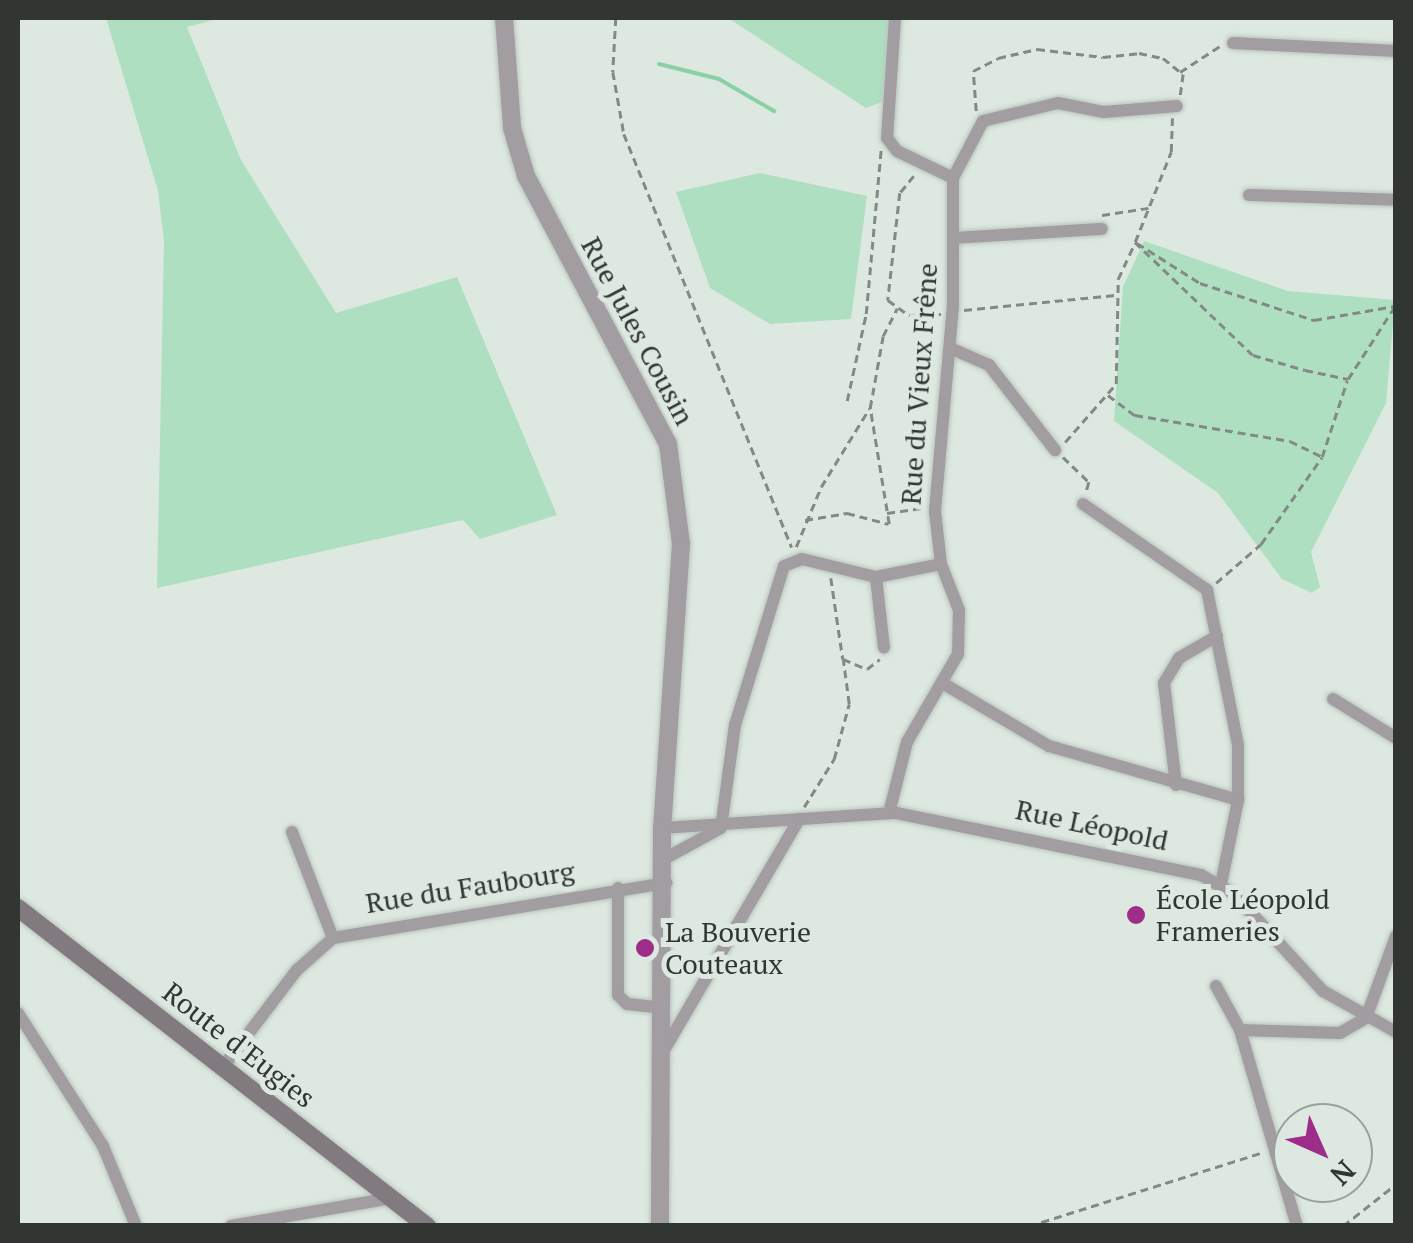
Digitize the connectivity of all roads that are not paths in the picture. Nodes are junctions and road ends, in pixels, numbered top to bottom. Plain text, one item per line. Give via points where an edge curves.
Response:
1 (504, 18) edge
2 (896, 18) edge
3 (1234, 44) road end
4 (1396, 51) edge
5 (1174, 106) road end
6 (952, 178) junction
7 (1249, 195) dead end
8 (1396, 200) edge
9 (1100, 230) road end
10 (953, 238) junction
11 (950, 348) junction
12 (1055, 450) road end
13 (1083, 504) road end
14 (940, 564) junction
15 (876, 576) junction
16 (1217, 636) junction
17 (884, 648) road end
18 (944, 684) junction
19 (1333, 699) dead end
20 (1396, 738) edge
21 (1176, 784) junction
22 (1238, 800) junction
23 (889, 813) junction
24 (798, 819) junction
25 (662, 828) junction
26 (721, 828) junction
27 (292, 832) dead end
28 (664, 859) junction
29 (666, 884) junction
30 (1220, 884) junction
31 (618, 888) junction
32 (18, 908) edge
33 (1396, 936) edge
34 (333, 938) junction
35 (1216, 986) dead end
36 (663, 1008) junction
37 (18, 1014) edge
38 (1366, 1018) junction
39 (1240, 1030) junction
40 (1396, 1032) edge
41 (662, 1054) junction
42 (223, 1067) junction
43 (392, 1198) junction
44 (136, 1226) edge
45 (231, 1226) edge
46 (427, 1226) edge
47 (660, 1226) edge
48 (1297, 1226) edge

1 - 25 street, Rue Jules Cousin via 512,128 526,176 668,444 681,544
2 - 6 street via 884,124 897,151
3 - 4 street
5 - 6 street via 1104,112 1058,103 980,127
6 - 10 street, Rue du Vieux Frêne
7 - 8 street
9 - 10 street
10 - 11 street, Rue du Vieux Frêne
11 - 12 street via 989,365
11 - 14 street, Rue du Vieux Frêne via 935,511
13 - 16 street via 1203,587
14 - 15 street
14 - 18 street, Rue du Vieux Frêne via 952,585 960,632
15 - 17 street
15 - 26 street via 793,559 783,570 752,662
16 - 21 street via 1179,658 1164,684
16 - 22 street via 1238,744
18 - 21 street via 1049,746
18 - 23 street, Rue du Vieux Frêne via 908,742
19 - 20 street
21 - 22 street
22 - 30 street
23 - 24 street, Rue Léopold
23 - 30 street, Rue Léopold via 1068,844
24 - 26 street, Rue Léopold
24 - 41 street
25 - 26 street, Rue Léopold
25 - 28 street, Rue Jules Cousin
26 - 28 street, Rue Léopold
27 - 34 street
28 - 29 street, Rue Jules Cousin
29 - 31 street, Rue du Faubourg
29 - 36 street, Rue Jules Cousin
30 - 38 street via 1298,970
31 - 34 street, Rue du Faubourg
31 - 36 street via 618,994 627,1004
32 - 42 main road, Route d'Eugies
33 - 38 street
34 - 42 street, Rue du Faubourg via 298,970
35 - 39 street
36 - 41 street, Rue Jules Cousin
37 - 44 street via 103,1146
38 - 39 street via 1340,1032
38 - 40 street
39 - 48 street
41 - 47 street, Rue Jules Cousin
42 - 43 main road, Route d'Eugies
43 - 45 street
43 - 46 main road, Route d'Eugies

